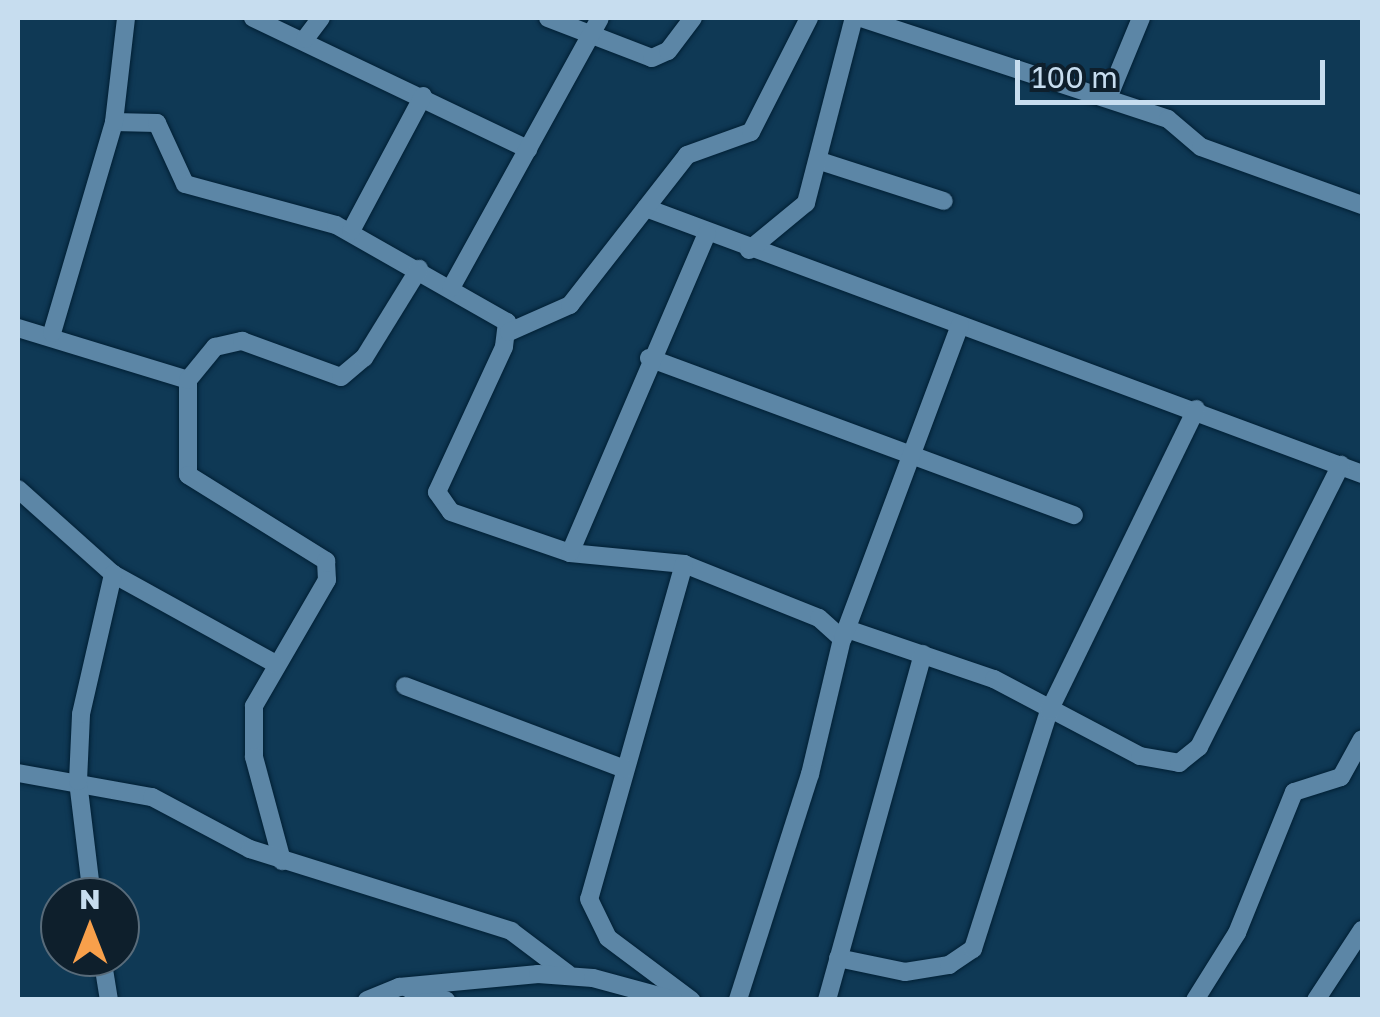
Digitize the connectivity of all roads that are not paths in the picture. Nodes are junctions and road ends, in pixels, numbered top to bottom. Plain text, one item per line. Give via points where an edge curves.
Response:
1 (126, 18) edge
2 (252, 18) edge
3 (320, 18) edge
4 (548, 18) edge
5 (600, 18) edge
6 (693, 18) edge
7 (809, 18) edge
8 (854, 18) edge
9 (862, 18) edge
10 (1141, 18) edge
11 (590, 38) junction
12 (305, 39) junction
13 (422, 96) junction
14 (1108, 98) junction
15 (114, 122) junction
16 (528, 149) junction
17 (820, 161) junction
18 (944, 201) dead end
19 (1362, 205) edge
20 (646, 208) junction
21 (351, 231) junction
22 (707, 233) junction
23 (749, 250) junction
24 (419, 270) junction
25 (451, 288) junction
26 (960, 325) junction
27 (18, 328) edge
28 (509, 332) junction
29 (52, 333) junction
30 (649, 358) junction
31 (188, 380) junction
32 (1196, 409) junction
33 (916, 450) junction
34 (1341, 465) junction
35 (1362, 474) edge
36 (18, 489) edge
37 (1074, 515) dead end
38 (570, 553) junction
39 (684, 564) junction
40 (113, 574) junction
41 (844, 634) junction
42 (923, 654) junction
43 (274, 663) junction
44 (405, 686) dead end
45 (1049, 711) junction
46 (1362, 739) edge
47 (624, 769) junction
48 (18, 773) edge
49 (78, 781) junction
50 (282, 860) junction
51 (90, 877) edge
52 (1362, 930) edge
53 (838, 958) junction
54 (568, 974) junction
55 (399, 987) junction
56 (367, 1000) edge
57 (446, 1000) edge
58 (674, 1000) edge
59 (690, 1000) edge
60 (738, 1000) edge
61 (826, 1000) edge
62 (1195, 1000) edge
63 (1316, 1000) edge

1 - 15 street
2 - 12 street
3 - 12 street
4 - 11 street
5 - 11 street
6 - 11 street via 668,51 652,58
7 - 20 street via 751,132 687,155
8 - 17 street
9 - 14 street
10 - 14 street
11 - 16 street
12 - 13 street
13 - 16 street
13 - 21 street
14 - 19 street via 1168,119 1201,147
15 - 21 street via 157,123 186,184
15 - 29 street
16 - 25 street
17 - 18 street
17 - 23 street via 806,203
20 - 22 street
20 - 28 street via 570,305
21 - 24 street
22 - 23 street
22 - 30 street
23 - 26 street
24 - 25 street
24 - 31 street via 364,358 340,377 242,341 215,347
25 - 28 street via 506,322
26 - 32 street
26 - 33 street
27 - 29 street
28 - 38 street via 437,492 440,504
29 - 31 street
30 - 33 street
30 - 38 street
31 - 43 street via 188,474 312,547 328,570
32 - 34 street
32 - 45 street
33 - 37 street
33 - 41 street
34 - 35 street
34 - 45 street via 1192,757 1179,763 1140,756
36 - 40 street
38 - 39 street
39 - 41 street
39 - 47 street
40 - 43 street
40 - 49 street via 81,714
41 - 42 street
41 - 60 street via 810,774
42 - 45 street via 1020,689
42 - 53 street
43 - 50 street via 251,733
44 - 47 street
45 - 53 street via 973,949 949,965 905,972
46 - 62 street via 1341,777 1294,792 1237,932
47 - 59 street via 591,888 594,921
48 - 49 street
49 - 50 street via 152,796
49 - 51 street
50 - 54 street via 511,931
52 - 63 street
53 - 61 street
54 - 55 street
54 - 58 street
55 - 56 street
55 - 57 street

